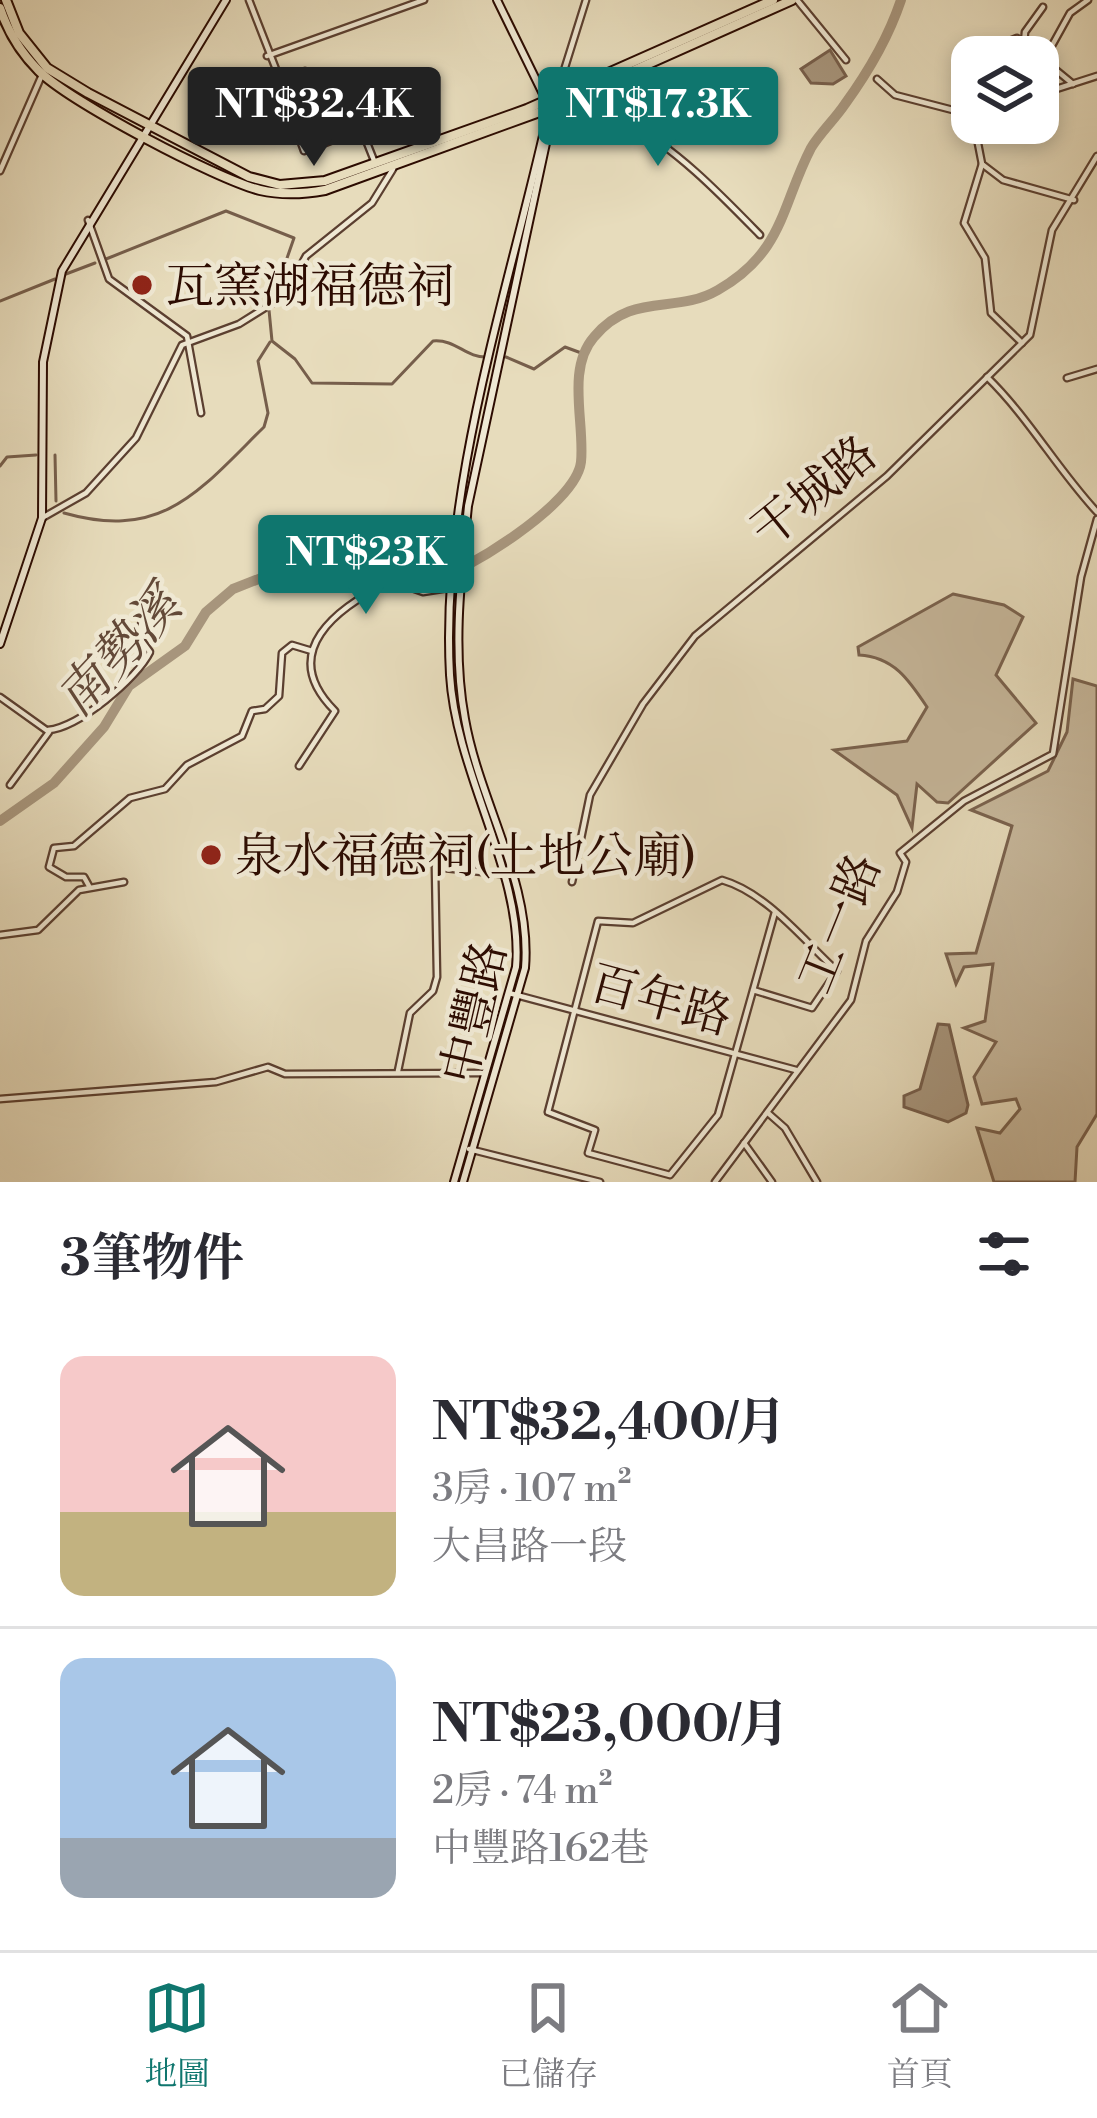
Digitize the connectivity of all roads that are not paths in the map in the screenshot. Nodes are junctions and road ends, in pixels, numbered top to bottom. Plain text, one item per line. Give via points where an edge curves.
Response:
1 (6, 0) edge
2 (226, 0) edge
3 (249, 0) edge
4 (424, 0) edge
5 (497, 0) edge
6 (586, 0) edge
7 (773, 0) edge
8 (795, 0) edge
9 (1088, 0) edge
10 (1043, 7) dead end
11 (0, 8) edge
12 (1025, 36) edge
13 (1057, 36) edge
14 (267, 56) junction
15 (846, 60) dead end
16 (305, 71) dead end
17 (1059, 72) edge
18 (43, 75) junction
19 (1097, 76) edge
20 (877, 79) dead end
21 (1073, 84) junction
22 (1097, 87) edge
23 (1059, 88) edge
24 (580, 92) junction
25 (348, 95) dead end
26 (548, 105) junction
27 (317, 111) dead end
28 (951, 112) edge
29 (295, 118) dead end
30 (145, 129) junction
31 (296, 129) dead end
32 (362, 129) junction
33 (978, 144) edge
34 (1097, 156) edge
35 (375, 163) junction
36 (396, 164) junction
37 (982, 164) junction
38 (0, 171) edge
39 (1074, 200) junction
40 (88, 220) junction
41 (760, 235) dead end
42 (186, 340) junction
43 (1022, 343) junction
44 (1097, 369) edge
45 (987, 377) junction
46 (1067, 378) dead end
47 (487, 404) junction
48 (201, 413) dead end
49 (1097, 516) edge
50 (42, 518) junction
51 (457, 582) junction
52 (142, 619) dead end
53 (0, 644) edge
54 (312, 651) junction
55 (0, 697) edge
56 (48, 730) junction
57 (299, 766) dead end
58 (10, 784) dead end
59 (502, 874) junction
60 (124, 882) dead end
61 (572, 882) dead end
62 (89, 886) junction
63 (775, 912) junction
64 (1, 935) edge
65 (753, 990) junction
66 (513, 994) junction
67 (574, 1010) junction
68 (734, 1053) junction
69 (796, 1070) junction
70 (398, 1071) junction
71 (490, 1074) junction
72 (0, 1100) edge
73 (768, 1113) junction
74 (744, 1144) junction
75 (468, 1149) junction
76 (454, 1182) edge
77 (463, 1182) edge
78 (600, 1182) edge
79 (715, 1182) edge
80 (772, 1182) edge
81 (817, 1182) edge

1 - 30 main road via 47,68
2 - 30 main road
3 - 14 street
4 - 14 street
5 - 26 main road
6 - 26 street
7 - 26 main road
8 - 15 street
8 - 24 main road
9 - 13 street
10 - 12 street
11 - 18 main road
14 - 29 street
16 - 27 street
17 - 21 street
18 - 30 main road
18 - 38 street
19 - 21 street
19 - 22 street
20 - 28 street via 895,95
21 - 23 street
24 - 26 main road
24 - 41 street via 669,151
25 - 32 street
26 - 35 main road
26 - 36 main road
26 - 47 main road
30 - 35 main road via 280,184 325,181
30 - 36 main road via 234,181 281,194 325,190
30 - 40 main road
31 - 32 street via 304,152
32 - 35 street
33 - 37 street
34 - 39 street, 干城路
36 - 42 street via 373,203 306,256 290,291 239,324
37 - 39 street via 1003,180
37 - 43 street via 964,223 986,258 991,313
39 - 43 street, 干城路 via 1052,230 1035,324
40 - 42 street via 105,274
40 - 50 main road via 46,326
42 - 48 street
42 - 50 street via 136,438 86,493
43 - 45 street, 干城路
44 - 46 street
45 - 49 street via 1020,409
45 - 61 street, 干城路 via 887,476 695,636 590,795
47 - 51 main road
47 - 51 main road via 459,505
49 - 69 street, 工一路 via 1052,754 964,801 900,853 906,862 897,892 866,941 851,1000
50 - 53 main road
51 - 54 street via 423,592 392,581 358,597 320,632
51 - 59 main road, 中豐路 via 450,675 456,722
51 - 66 main road, 中豐路 via 465,721 528,934
52 - 56 street via 139,637 150,652 137,671 70,727
54 - 57 street via 312,681 335,712
54 - 62 street via 282,652 279,696 252,711 242,736 187,765 165,789 130,798 74,846 54,848 49,867
55 - 56 street
56 - 58 street
59 - 66 main road, 中豐路 via 519,934
59 - 70 street via 435,867 437,976 410,1013
60 - 62 street
62 - 64 street via 38,931
63 - 65 street
63 - 65 street via 837,971 812,1008
63 - 67 street via 722,880 633,923 598,921
65 - 68 street
66 - 67 street, 百年路
66 - 71 main road, 中豐路
67 - 68 street, 百年路
67 - 68 street via 548,1112 595,1130 588,1153 621,1162 670,1175 718,1115
68 - 69 street, 百年路
69 - 73 street, 工一路
70 - 71 street
70 - 72 street via 285,1074 268,1067 216,1082
71 - 75 main road, 中豐路
73 - 74 street, 工一路
73 - 81 street
74 - 79 street, 工一路
74 - 80 street
75 - 76 main road, 中豐路
75 - 77 main road, 中豐路
75 - 78 street

